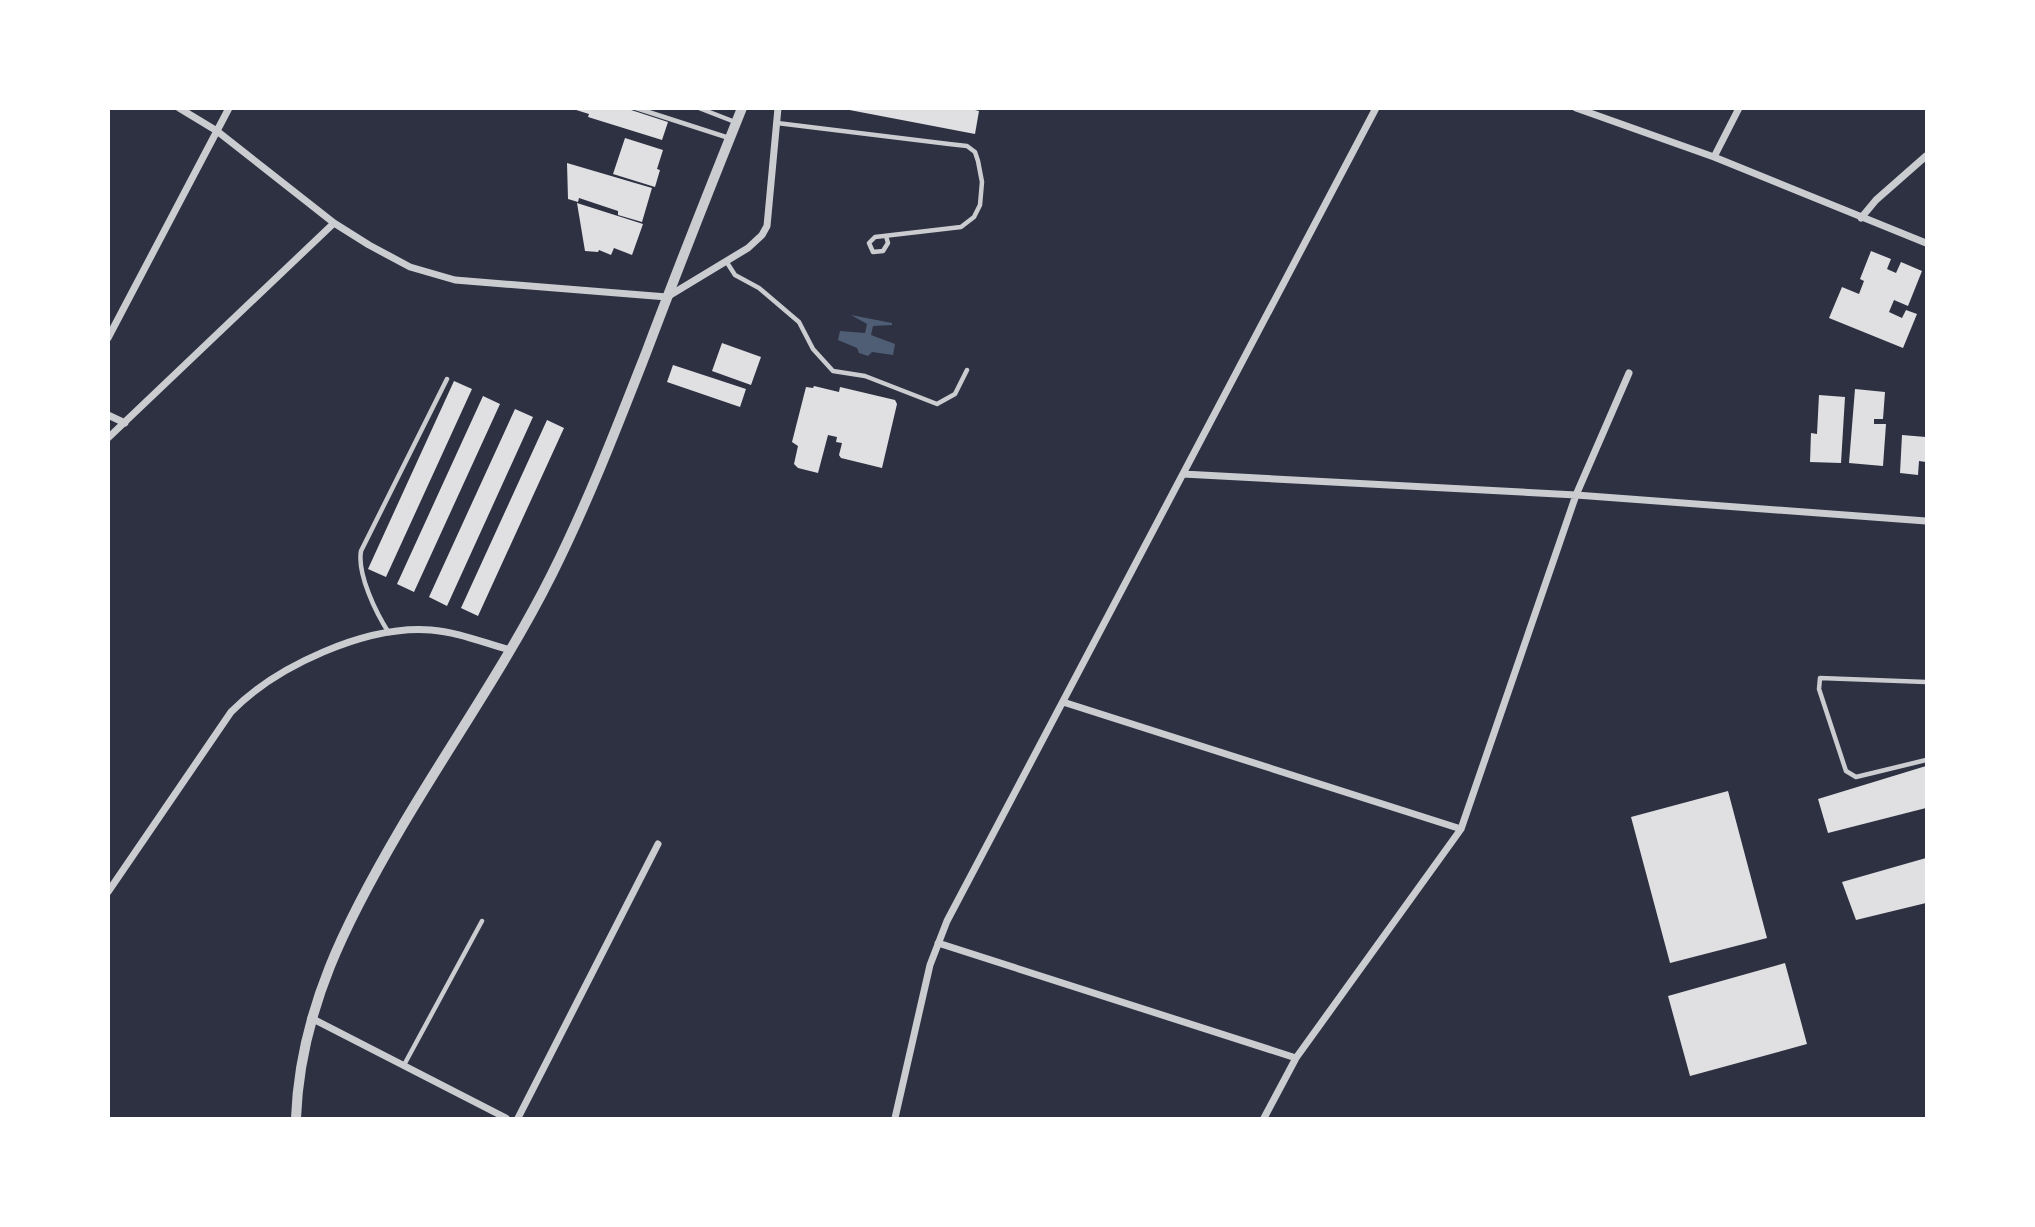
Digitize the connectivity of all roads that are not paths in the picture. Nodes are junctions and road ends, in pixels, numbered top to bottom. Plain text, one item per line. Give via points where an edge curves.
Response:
1 (179, 108) edge
2 (229, 108) edge
3 (636, 108) edge
4 (699, 108) edge
5 (742, 108) edge
6 (778, 108) edge
7 (1376, 108) edge
8 (1576, 108) edge
9 (1739, 108) edge
10 (736, 123) junction
11 (777, 123) junction
12 (217, 131) junction
13 (730, 139) junction
14 (1927, 156) edge
15 (1714, 157) junction
16 (1861, 218) junction
17 (334, 223) junction
18 (886, 236) junction
19 (1927, 243) edge
20 (726, 261) junction
21 (667, 297) junction
22 (108, 338) edge
23 (967, 370) dead end
24 (1629, 373) dead end
25 (447, 379) dead end
26 (108, 415) edge
27 (125, 423) junction
28 (108, 438) edge
29 (1183, 474) junction
30 (1576, 495) junction
31 (1927, 521) edge
32 (389, 633) junction
33 (510, 650) junction
34 (1927, 682) edge
35 (1063, 702) junction
36 (1927, 760) edge
37 (1461, 830) junction
38 (658, 844) dead end
39 (108, 892) edge
40 (482, 921) dead end
41 (938, 943) junction
42 (311, 1018) junction
43 (1296, 1058) junction
44 (403, 1065) junction
45 (296, 1118) edge
46 (506, 1118) edge
47 (518, 1118) edge
48 (895, 1118) edge
49 (1264, 1118) edge

1 - 12 street
2 - 12 street
3 - 13 lane
4 - 10 lane
5 - 10 street
6 - 11 street
7 - 29 street
8 - 15 street
9 - 15 street
10 - 13 street
11 - 18 lane via 967,146 975,152 982,182 974,217 961,227
11 - 20 street via 767,226 755,243
12 - 17 street
12 - 22 street
13 - 21 street
14 - 16 street
15 - 16 street
16 - 19 street
17 - 21 street via 390,258 432,275
17 - 27 street
18 - 18 lane via 869,243 873,252 887,247
20 - 21 street
20 - 23 lane via 735,275 759,288 799,322 813,349 833,371 865,376 937,404 955,394
21 - 33 street via 593,487
24 - 30 street
25 - 32 lane via 361,551 359,562 377,614
26 - 27 street
27 - 28 street
29 - 30 street
29 - 35 street
30 - 31 street
30 - 37 street
32 - 33 street via 432,630
32 - 39 street via 326,652 246,697 216,733
33 - 42 street via 359,904 324,978
34 - 36 lane via 1820,678 1819,690 1846,771 1856,777
35 - 37 street
35 - 41 street
37 - 43 street
38 - 47 street
40 - 44 lane
41 - 43 street
41 - 48 street
42 - 44 street
42 - 45 street
43 - 49 street
44 - 46 street

